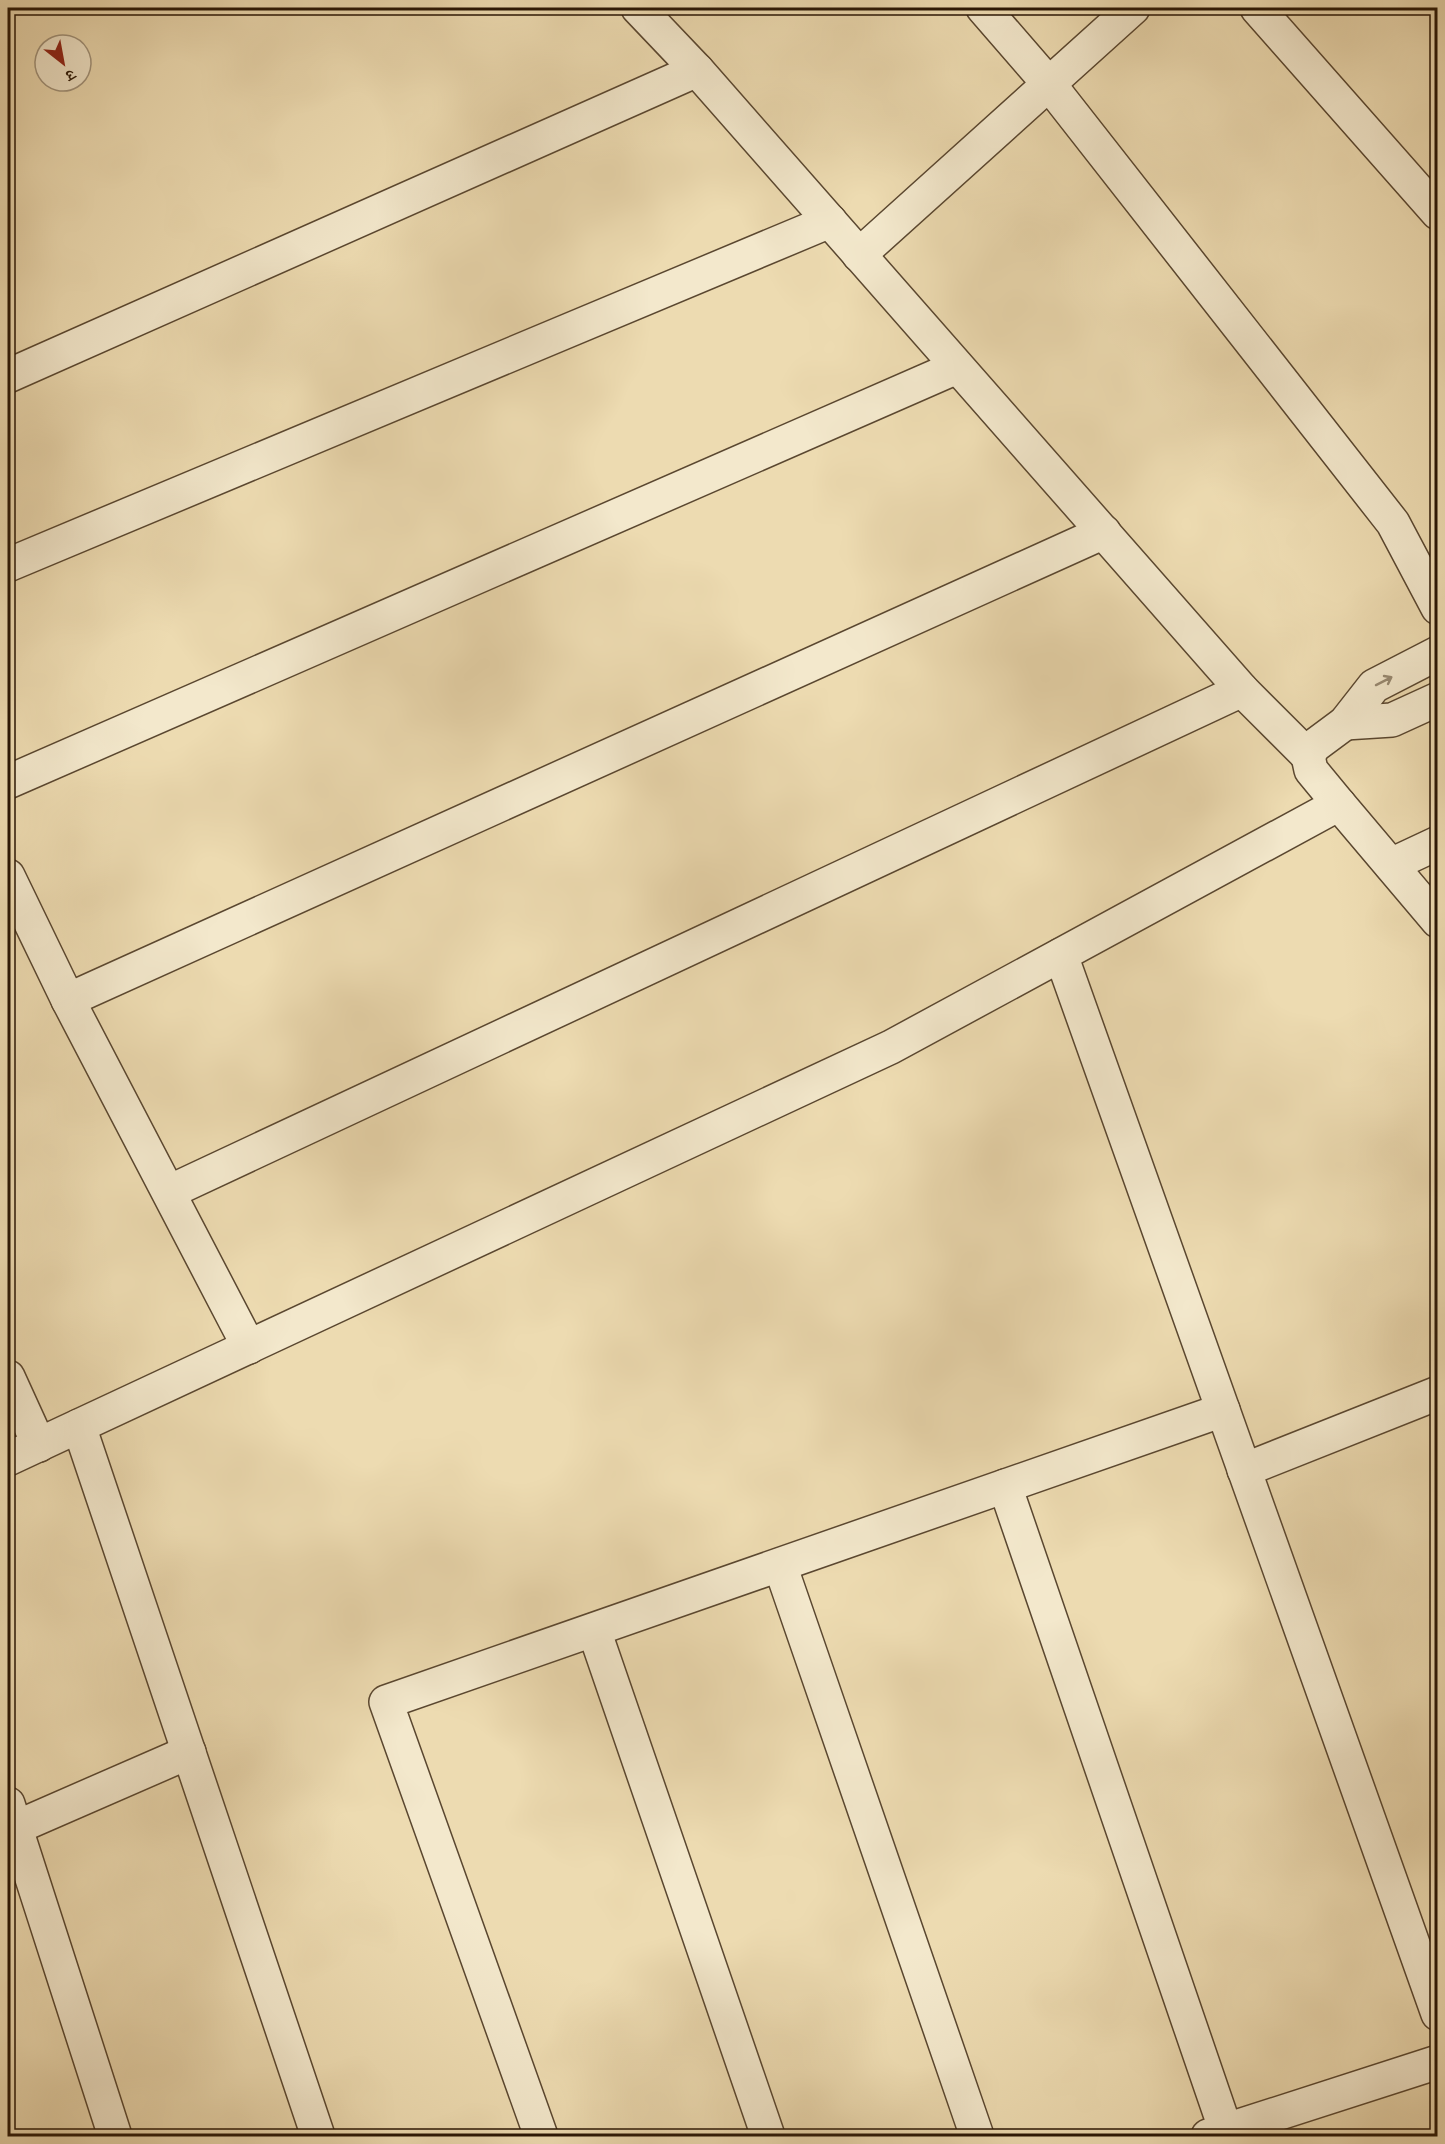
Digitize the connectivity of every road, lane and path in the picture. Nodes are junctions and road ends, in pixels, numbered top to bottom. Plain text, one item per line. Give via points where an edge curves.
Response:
1 (638, 8) edge
2 (983, 8) edge
3 (1133, 8) edge
4 (1257, 8) edge
5 (697, 70) junction
6 (1048, 84) junction
7 (1437, 213) edge
8 (830, 221) junction
9 (860, 255) junction
10 (957, 367) junction
11 (8, 376) edge
12 (1104, 532) junction
13 (8, 565) edge
14 (1437, 608) edge
15 (1437, 653) edge
16 (1242, 690) junction
17 (1437, 699) edge
18 (1345, 723) junction
19 (1308, 756) junction
20 (8, 782) edge
21 (1340, 804) junction
22 (1437, 843) edge
23 (1391, 865) junction
24 (8, 876) edge
25 (1437, 921) edge
26 (1061, 955) junction
27 (68, 1000) junction
28 (168, 1192) junction
29 (249, 1347) junction
30 (8, 1377) edge
31 (1437, 1393) edge
32 (1223, 1410) junction
33 (78, 1426) junction
34 (39, 1445) junction
35 (8, 1460) edge
36 (1244, 1470) junction
37 (1005, 1486) junction
38 (780, 1565) junction
39 (594, 1629) junction
40 (189, 1752) junction
41 (10, 1821) edge
42 (1437, 2014) edge
43 (1437, 2062) edge
44 (1217, 2134) edge
45 (115, 2136) edge
46 (318, 2136) edge
47 (541, 2136) edge
48 (768, 2136) edge
49 (977, 2136) edge

1 - 5 street
2 - 6 street
3 - 6 street
4 - 7 street
5 - 8 street
5 - 11 street
6 - 9 street
6 - 14 street via 1393,523
8 - 9 street
8 - 13 street
9 - 10 street
10 - 12 street
10 - 20 street
12 - 16 street
12 - 27 street
18 -> 15 street via 1374,686
16 - 19 street
16 - 28 street
17 - 18 street via 1392,720
18 - 19 street via 1314,746
19 - 21 street via 1311,770
21 - 23 street
21 - 26 street
22 - 23 street
23 - 25 street
24 - 27 street
26 - 29 street via 891,1047
26 - 32 street
27 - 28 street
28 - 29 street
29 - 33 street
30 - 34 street
31 - 36 street
32 - 36 street
32 - 37 street
33 - 34 street
33 - 40 street
34 - 35 street
36 - 42 street
37 - 38 street
37 - 44 street
38 - 39 street
38 - 49 street
39 - 47 street via 386,1702
39 - 48 street
40 - 41 street
40 - 46 street
41 - 45 street
43 - 44 street

